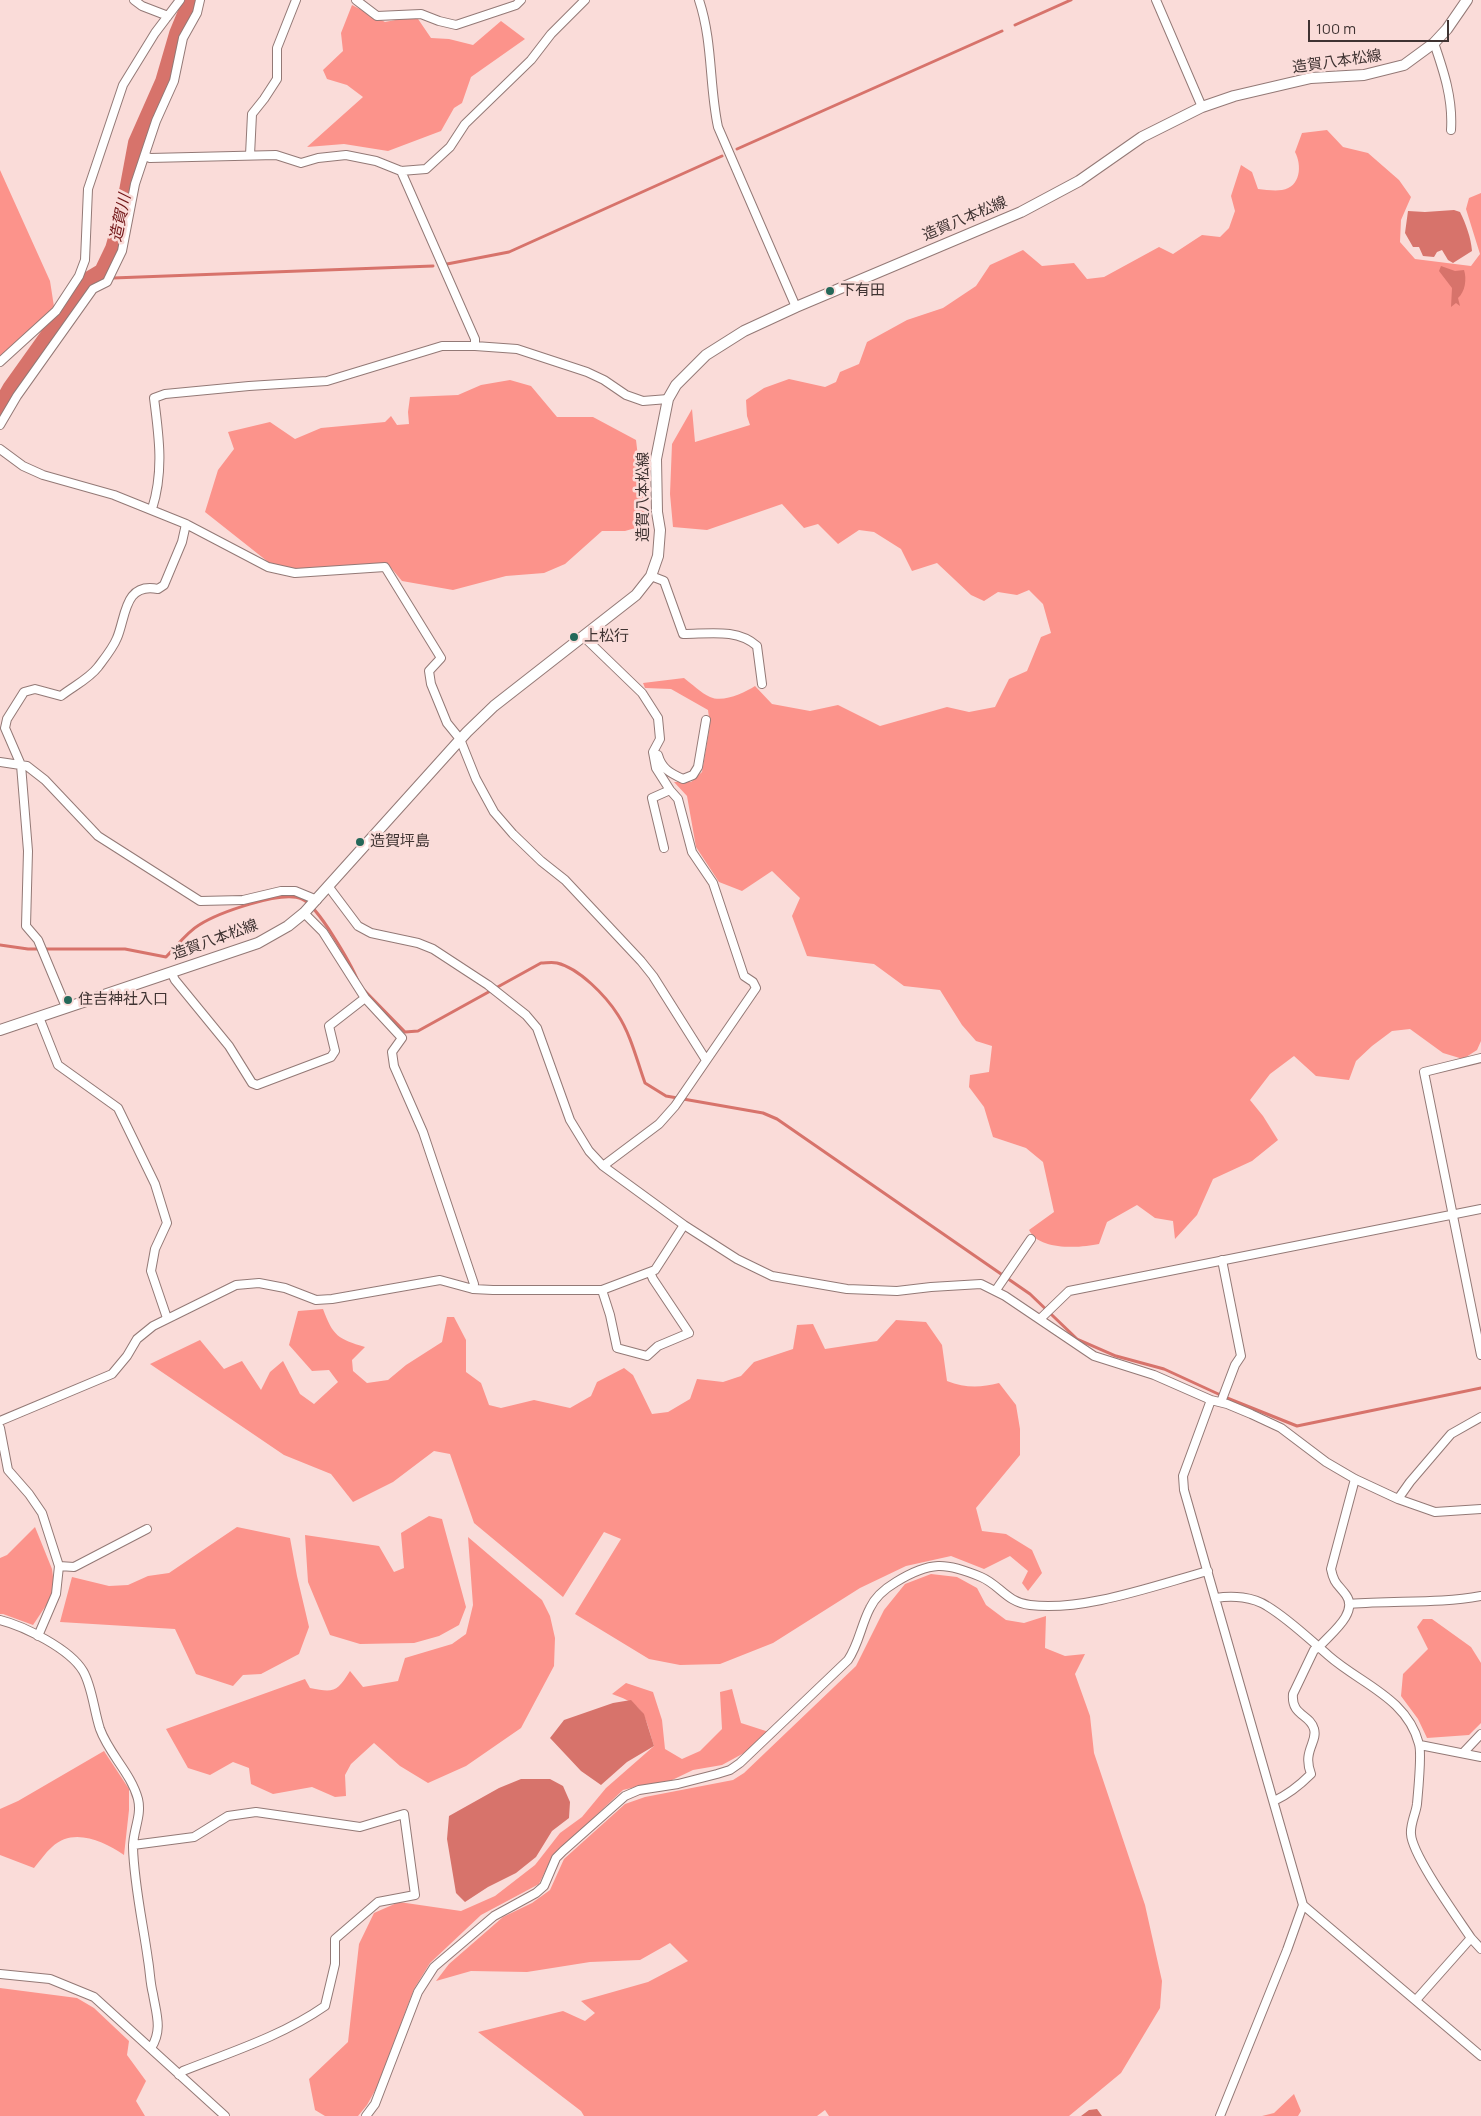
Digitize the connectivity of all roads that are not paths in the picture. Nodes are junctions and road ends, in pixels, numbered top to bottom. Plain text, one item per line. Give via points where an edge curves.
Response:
1 (134, 0) edge
2 (180, 0) edge
3 (200, 0) edge
4 (296, 0) edge
5 (356, 0) edge
6 (521, 0) edge
7 (586, 0) edge
8 (699, 0) edge
9 (1156, 0) edge
10 (1467, 0) edge
11 (168, 16) junction
12 (1434, 43) junction
13 (1202, 107) junction
14 (1451, 130) dead end
15 (250, 155) junction
16 (145, 156) junction
17 (401, 171) junction
18 (796, 307) junction
19 (476, 346) junction
20 (0, 362) edge
21 (668, 399) junction
22 (0, 425) edge
23 (0, 449) edge
24 (152, 509) junction
25 (186, 524) junction
26 (651, 576) junction
27 (584, 637) junction
28 (762, 684) dead end
29 (706, 720) dead end
30 (460, 739) junction
31 (653, 752) junction
32 (0, 762) edge
33 (21, 765) junction
34 (670, 790) junction
35 (664, 848) dead end
36 (328, 886) junction
37 (316, 901) junction
38 (304, 912) junction
39 (171, 972) junction
40 (365, 998) junction
41 (66, 1007) junction
42 (39, 1017) junction
43 (0, 1030) edge
44 (1481, 1058) edge
45 (706, 1060) junction
46 (604, 1166) junction
47 (1481, 1208) edge
48 (1452, 1214) junction
49 (684, 1225) junction
50 (1031, 1239) dead end
51 (1222, 1260) junction
52 (650, 1272) junction
53 (998, 1287) junction
54 (473, 1289) junction
55 (602, 1290) junction
56 (1042, 1317) junction
57 (167, 1318) junction
58 (1481, 1355) edge
59 (1211, 1400) junction
60 (1220, 1402) junction
61 (1481, 1417) edge
62 (0, 1421) edge
63 (0, 1428) edge
64 (1355, 1479) junction
65 (1398, 1499) junction
66 (1481, 1509) edge
67 (147, 1529) dead end
68 (59, 1566) junction
69 (1208, 1571) junction
70 (1481, 1596) edge
71 (1216, 1598) junction
72 (1350, 1604) junction
73 (0, 1620) edge
74 (38, 1636) junction
75 (1319, 1647) junction
76 (1481, 1734) edge
77 (1420, 1745) junction
78 (1463, 1753) junction
79 (1481, 1757) edge
80 (1274, 1801) junction
81 (133, 1845) junction
82 (1303, 1905) junction
83 (1471, 1938) junction
84 (1481, 1949) edge
85 (0, 1974) edge
86 (1416, 2000) junction
87 (151, 2048) junction
88 (1481, 2056) edge
89 (179, 2074) junction
90 (225, 2116) edge
91 (366, 2116) edge
92 (1220, 2116) edge

1 - 11 street
2 - 11 street
3 - 16 street via 197,13 183,38 174,81
4 - 15 street via 277,48 277,79 252,114
5 - 6 street via 377,16 421,14 456,24 516,5
7 - 17 street via 551,34 531,60 465,124 450,148 426,169
8 - 18 street via 710,44 713,103 718,127
9 - 13 street
10 - 12 main road, 造賀八本松線
11 - 20 street via 123,85 88,189 85,260 79,276 56,311
12 - 13 main road, 造賀八本松線 via 1404,65 1382,72 1311,78
12 - 14 street via 1448,87
13 - 18 main road, 造賀八本松線 via 1142,137 1078,181 1020,212
15 - 16 street
15 - 17 street via 276,155 301,163 346,155 376,161
16 - 22 street via 134,184 122,250 107,282 93,289
17 - 19 street
18 - 21 main road, 造賀八本松線 via 744,331 706,355 676,385
19 - 21 street via 517,348 588,372 626,395 643,400
19 - 24 street via 442,346 327,381 226,388 154,398 160,461
21 - 26 main road, 造賀八本松線 via 656,459 660,530 658,556
23 - 24 street via 23,466 43,475
24 - 25 street
25 - 30 street via 268,567 295,573 385,567 441,658 429,670 431,684 447,723
25 - 33 street via 164,585 138,592 127,602 117,639 96,669 60,696 35,689 24,692 7,718 5,728
26 - 27 main road, 造賀八本松線 via 636,595
26 - 28 street via 664,581 683,634 736,634 757,646
27 - 30 main road, 造賀八本松線 via 494,706
27 - 31 street via 651,705 658,718 660,739
29 - 31 street via 698,767 693,775 683,779 669,773 660,764 658,753
30 - 36 main road, 造賀八本松線
30 - 45 street via 494,812 541,861 565,880 641,961
31 - 34 street via 656,768
32 - 33 street
33 - 37 street via 45,780 98,836 200,901 243,900 281,891 295,891
33 - 41 street via 28,851 26,926 38,940
34 - 35 street via 652,798
34 - 45 street via 678,798 692,852 713,884 744,976 756,988
36 - 37 main road, 造賀八本松線
36 - 46 street via 358,926 372,934 433,949 526,1015 537,1028 570,1120 589,1151
37 - 38 main road, 造賀八本松線
38 - 39 main road, 造賀八本松線 via 288,926 258,942
38 - 40 street via 323,932
39 - 40 street via 229,1046 252,1083 257,1085 331,1056 335,1050 329,1026
39 - 41 main road, 造賀八本松線
40 - 54 street via 402,1038 392,1052 394,1066 423,1132
41 - 42 main road, 造賀八本松線
42 - 43 main road, 造賀八本松線
42 - 57 street via 58,1065 118,1108 155,1184 167,1223 155,1249 151,1271
44 - 48 street via 1424,1072
45 - 46 street via 686,1092 659,1124
46 - 49 street
47 - 48 street
48 - 51 street
48 - 58 street
49 - 52 street via 655,1270
49 - 53 street via 737,1259 772,1276 847,1289 897,1291 981,1284
50 - 53 street
51 - 56 street via 1069,1291
51 - 60 street via 1241,1356
52 - 55 street
52 - 55 street via 689,1333 658,1346 646,1356 617,1348
53 - 56 street via 1029,1313
54 - 55 street
54 - 57 street via 440,1280 316,1300 285,1288 236,1285
56 - 59 street via 1094,1356 1154,1375
57 - 62 street via 137,1339 112,1374
59 - 60 street
59 - 69 street via 1183,1476 1184,1490
60 - 64 street via 1281,1428
61 - 65 street via 1451,1434
63 - 68 street via 8,1470 42,1513
64 - 65 street
64 - 72 street via 1331,1569 1334,1582
65 - 66 street via 1434,1512
67 - 68 street via 74,1567
68 - 74 street via 56,1594
69 - 71 street
69 - 91 street via 1087,1603 1048,1605 1029,1605 1009,1598 985,1579 948,1566 930,1566 894,1583 875,1599 869,1609 848,1660 749,1756 730,1770 625,1796 556,1858 544,1886 494,1916 434,1967 418,1992 375,2104
70 - 72 street via 1459,1600
71 - 75 street via 1250,1599 1267,1606
71 - 80 street
72 - 75 street via 1349,1614
73 - 74 street
74 - 81 street via 67,1654 83,1670 100,1729 138,1799 140,1813
75 - 77 street via 1394,1701 1409,1720
75 - 80 street via 1314,1650 1292,1694 1296,1709 1314,1729 1315,1736 1307,1754 1310,1774 1292,1792
76 - 78 street
77 - 78 street
77 - 83 street via 1417,1804 1410,1833 1416,1852
78 - 79 street
80 - 82 street
81 - 87 street via 152,1994 159,2021
81 - 89 street via 194,1837 228,1816 256,1812 360,1827 404,1814 415,1894 378,1902 335,1939 335,1964 325,2006 309,2018 268,2038
82 - 86 street
82 - 92 street
83 - 84 street
83 - 86 street
85 - 87 street via 50,1979 94,1997
86 - 88 street
87 - 89 street
89 - 90 street

